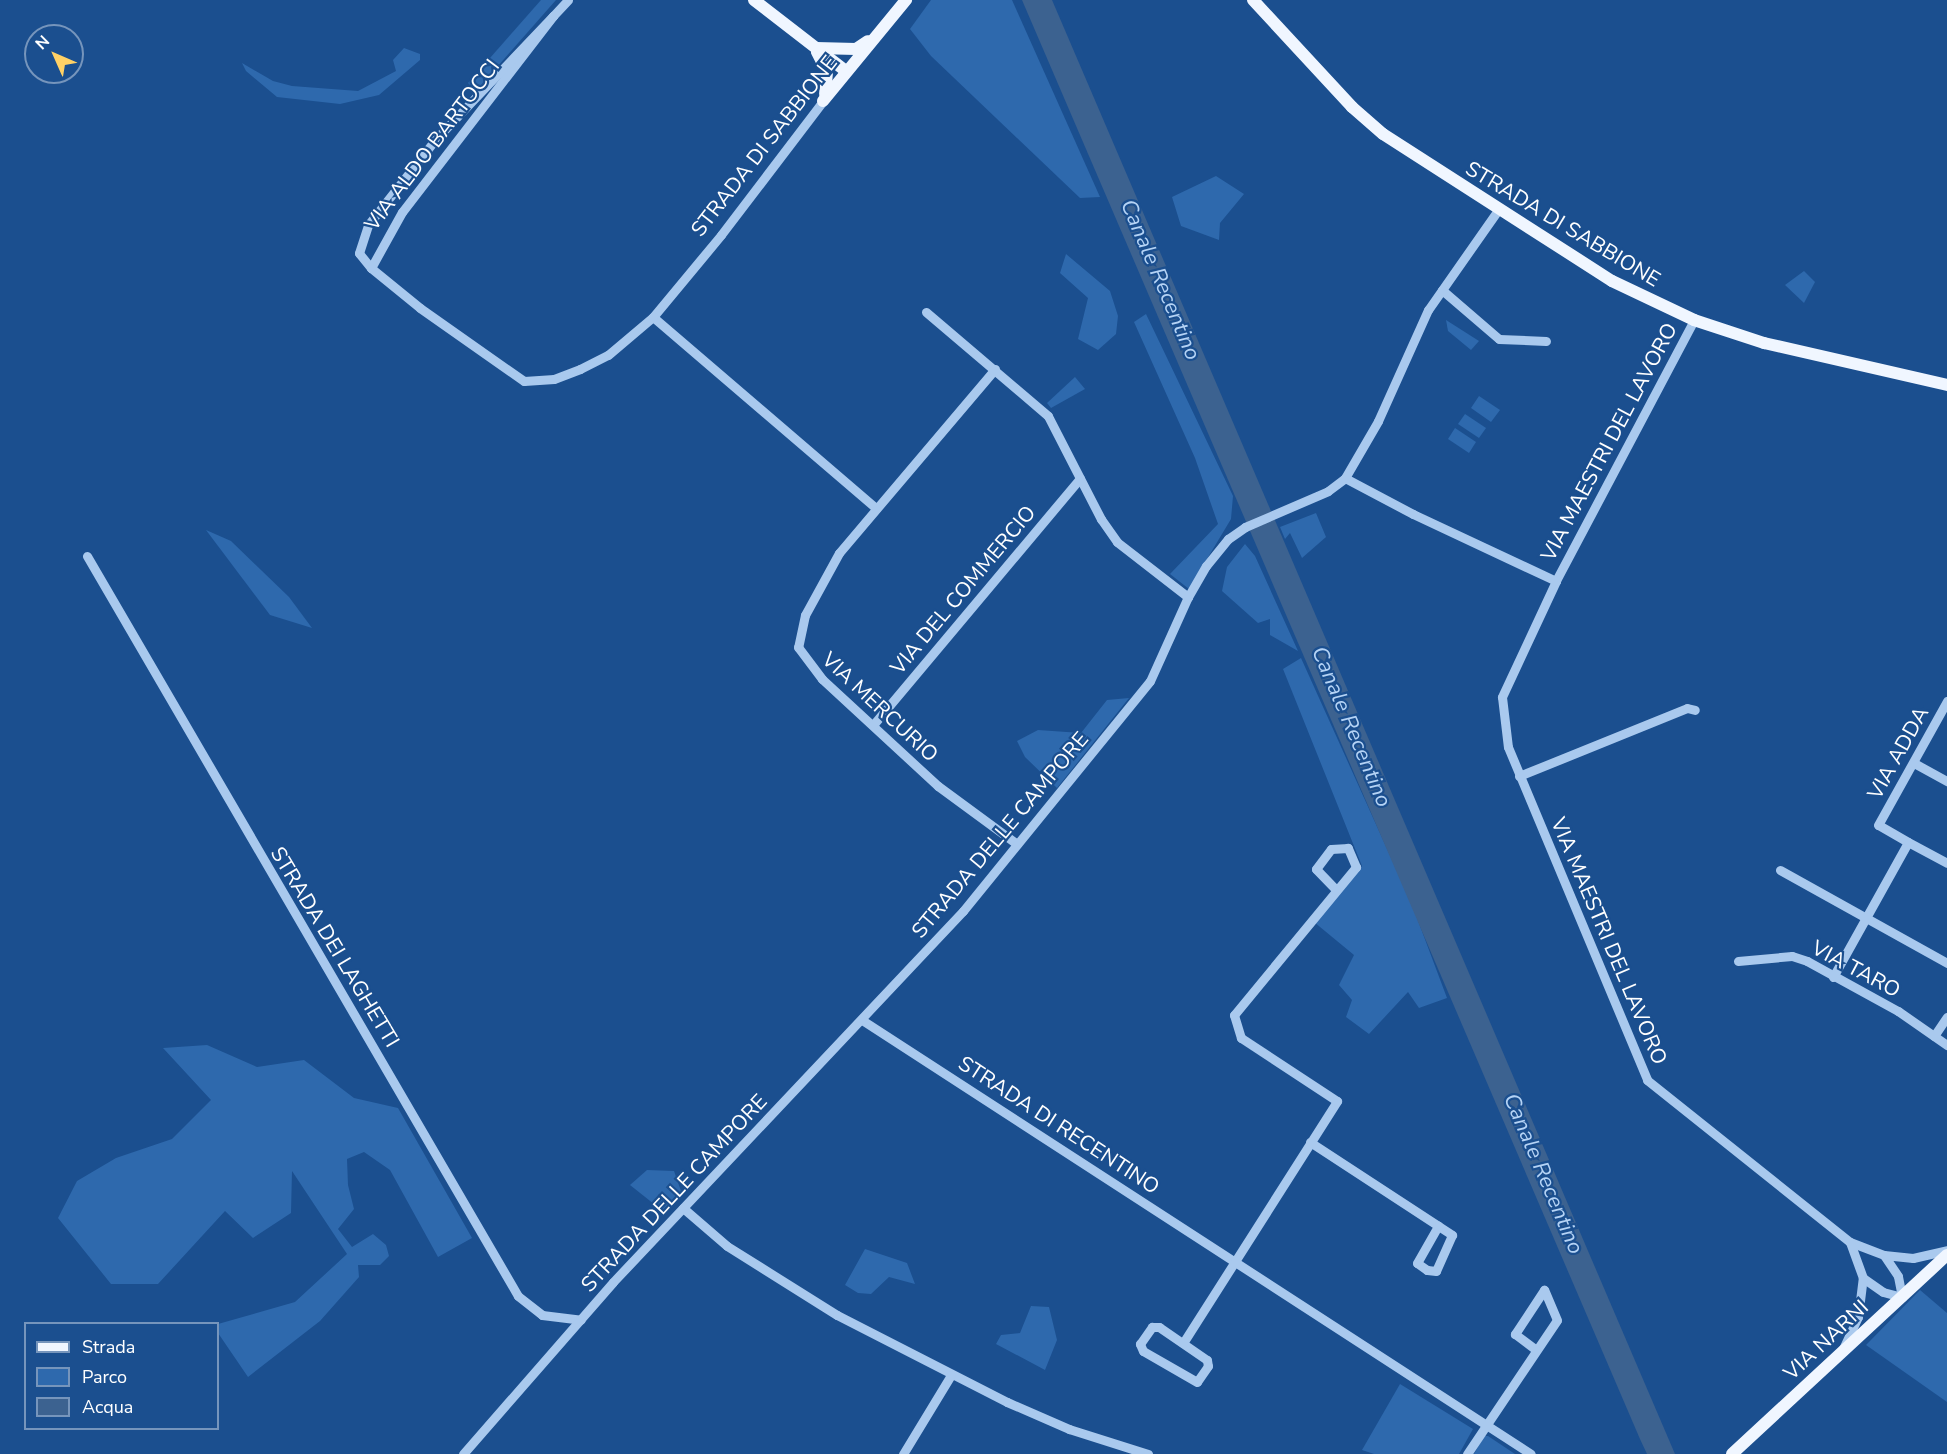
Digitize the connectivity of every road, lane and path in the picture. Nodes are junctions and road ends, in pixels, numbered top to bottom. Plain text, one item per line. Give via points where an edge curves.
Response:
1 (568, 0) edge
2 (754, 0) edge
3 (906, 0) edge
4 (1253, 0) edge
5 (553, 15) junction
6 (876, 36) junction
7 (815, 48) junction
8 (846, 71) junction
9 (823, 101) junction
10 (1498, 210) junction
11 (372, 268) junction
12 (1442, 290) junction
13 (926, 312) dead end
14 (653, 317) junction
15 (1694, 320) junction
16 (1546, 341) dead end
17 (995, 369) junction
18 (1947, 385) edge
19 (1080, 478) junction
20 (1345, 478) junction
21 (876, 508) junction
22 (87, 556) dead end
23 (1556, 581) junction
24 (1188, 597) junction
25 (1947, 701) edge
26 (1695, 710) dead end
27 (873, 725) junction
28 (1914, 763) junction
29 (1519, 776) junction
30 (1947, 781) edge
31 (1908, 842) junction
32 (1017, 844) junction
33 (1947, 863) edge
34 (1780, 870) dead end
35 (1336, 890) junction
36 (1865, 917) junction
37 (1738, 961) dead end
38 (1947, 963) edge
39 (1833, 977) junction
40 (1947, 1017) edge
41 (862, 1020) junction
42 (1934, 1036) junction
43 (1947, 1045) edge
44 (1310, 1142) junction
45 (683, 1208) junction
46 (1438, 1226) junction
47 (1850, 1242) junction
48 (1947, 1250) edge
49 (1884, 1254) junction
50 (1947, 1255) edge
51 (1235, 1261) junction
52 (1863, 1278) junction
53 (1902, 1297) junction
54 (581, 1320) junction
55 (1183, 1343) junction
56 (1536, 1350) junction
57 (1840, 1355) junction
58 (951, 1374) junction
59 (1485, 1424) junction
60 (463, 1454) edge
61 (903, 1454) edge
62 (1148, 1454) edge
63 (1467, 1454) edge
64 (1531, 1454) edge
65 (1732, 1454) edge

1 - 5 street, VIA ALDO BARTOCCI
2 - 7 main road
3 - 6 main road, STRADA DI SABBIONE
4 - 10 main road, STRADA DI SABBIONE via 1376,128
5 - 11 street, VIA ALDO BARTOCCI via 402,212
5 - 11 street, VIA ALDO BARTOCCI via 434,141 368,225 359,253
6 - 7 main road via 856,49
6 - 8 main road, STRADA DI SABBIONE
7 - 8 main road
7 - 9 main road via 828,83
8 - 9 main road, STRADA DI SABBIONE
9 - 14 street, STRADA DI SABBIONE via 722,235
10 - 12 street, STRADA DELLE CAMPORE
10 - 15 main road, STRADA DI SABBIONE via 1612,281
11 - 14 street, STRADA DI SABBIONE via 420,308 524,381 554,380 580,369 608,355
12 - 16 street via 1499,339
12 - 20 street, STRADA DELLE CAMPORE via 1428,310 1358,461
13 - 17 street
14 - 21 street
15 - 18 main road, STRADA DI SABBIONE via 1764,344
15 - 23 street, VIA MAESTRI DEL LAVORO
17 - 19 street via 1048,416
17 - 21 street, VIA MERCURIO
19 - 24 street via 1117,542
19 - 27 street, VIA DEL COMMERCIO
20 - 23 street, VIA MAESTRI DEL LAVORO
20 - 24 street, STRADA DELLE CAMPORE via 1328,491 1245,527 1228,539
21 - 27 street, VIA MERCURIO via 820,583 805,615 798,646 822,679
22 - 54 street, STRADA DEI LAGHETTI via 518,1296 542,1316
23 - 29 street, VIA MAESTRI DEL LAVORO via 1502,697 1502,717
24 - 32 street, STRADA DELLE CAMPORE via 1150,681
25 - 28 street, VIA ADDA
26 - 29 street via 1687,708
27 - 32 street, VIA MERCURIO via 938,786
28 - 30 street
28 - 31 street, VIA ADDA via 1878,825
29 - 47 street, VIA MAESTRI DEL LAVORO via 1647,1080
31 - 33 street
31 - 36 street
32 - 41 street, STRADA DELLE CAMPORE via 963,911
34 - 36 street
35 - 35 street via 1356,867 1348,848 1331,849 1316,869
35 - 44 street via 1234,1015 1241,1038 1337,1101
36 - 38 street
36 - 39 street
37 - 39 street, VIA TARO via 1792,956
39 - 42 street, VIA TARO
40 - 42 street
41 - 45 street, STRADA DELLE CAMPORE
41 - 51 street, STRADA DI RECENTINO
42 - 43 street, VIA TARO
44 - 46 street
44 - 51 street
45 - 54 street, STRADA DELLE CAMPORE
45 - 58 street via 727,1246 777,1280
46 - 46 street via 1452,1235 1436,1271 1427,1270 1417,1263
47 - 49 street, VIA MAESTRI DEL LAVORO
47 - 52 street
48 - 49 street, VIA MAESTRI DEL LAVORO via 1913,1258
49 - 53 street via 1898,1276
50 - 53 main road, VIA NARNI
51 - 55 street
51 - 59 street, STRADA DI RECENTINO
52 - 53 street via 1883,1292
52 - 57 street via 1858,1317
53 - 57 main road, VIA NARNI
54 - 60 street, STRADA DELLE CAMPORE
55 - 55 street via 1152,1327 1140,1344 1143,1351 1197,1382 1208,1366 1207,1360
56 - 56 street via 1557,1320 1544,1290 1515,1334
56 - 59 street
57 - 65 main road, VIA NARNI
58 - 61 street
58 - 62 street via 1069,1429
59 - 63 street
59 - 64 street, STRADA DI RECENTINO

